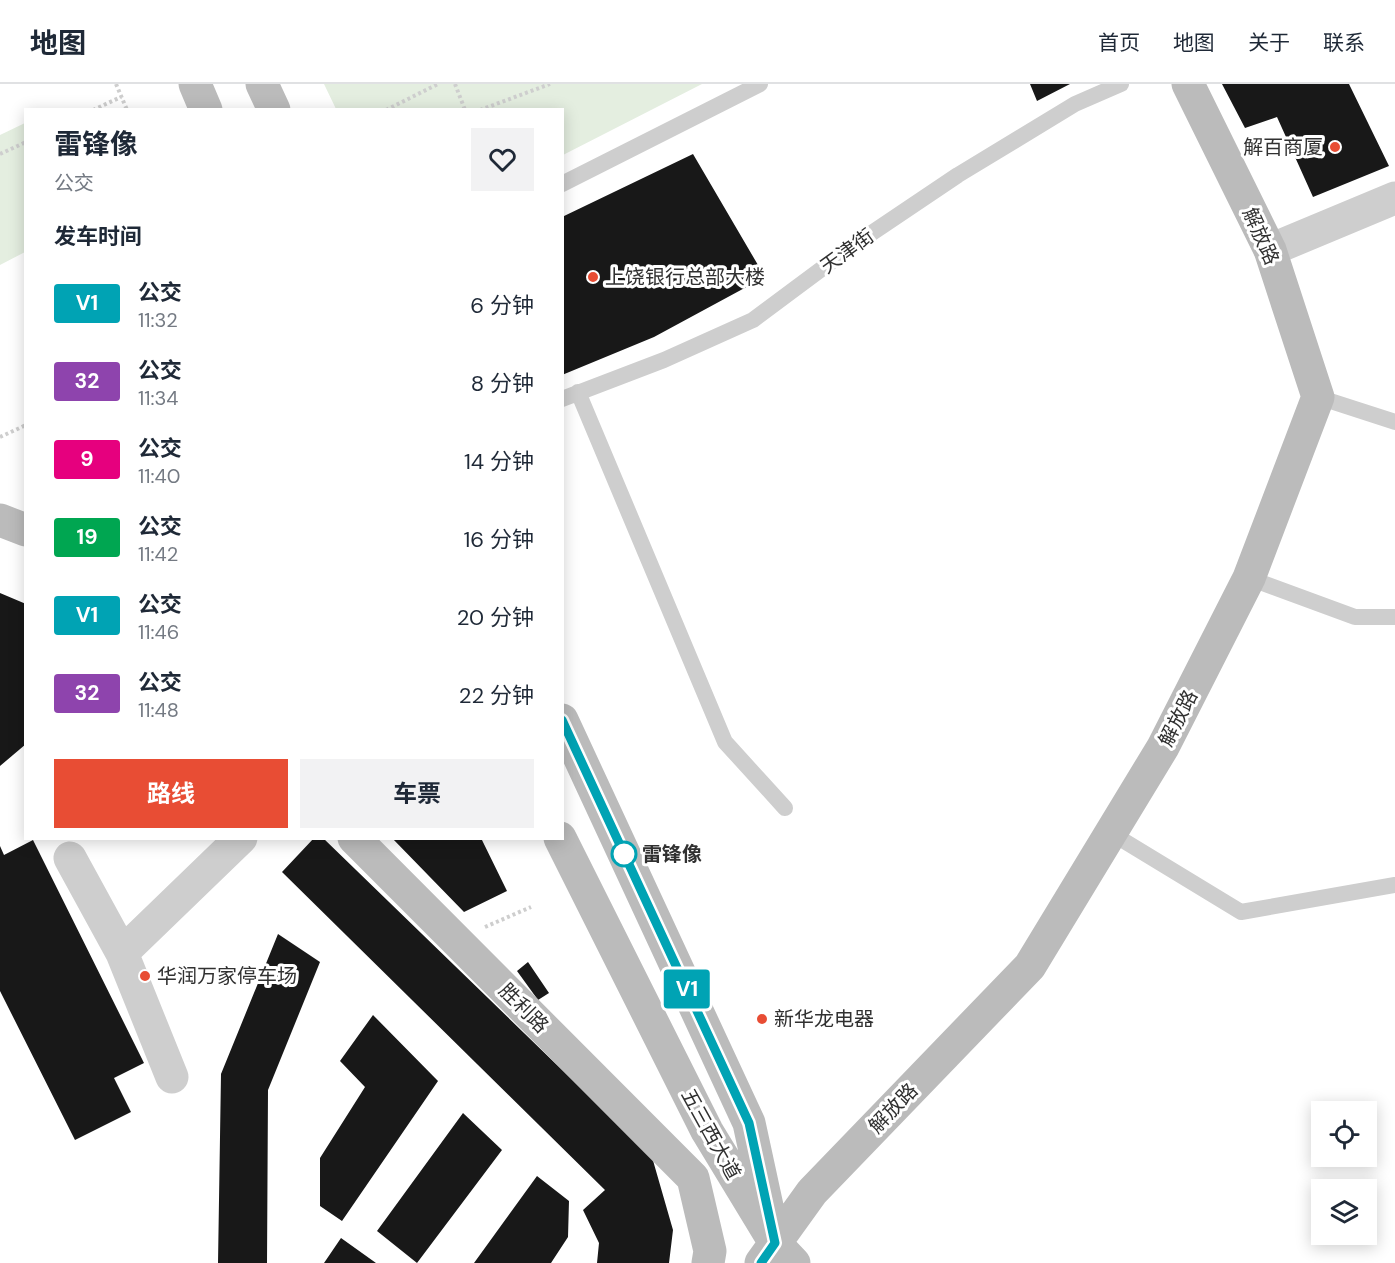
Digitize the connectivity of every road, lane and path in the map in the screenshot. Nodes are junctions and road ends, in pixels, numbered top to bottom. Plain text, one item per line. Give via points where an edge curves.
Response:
1 (116, 84) edge
2 (195, 84) edge
3 (262, 84) edge
4 (438, 84) edge
5 (455, 84) edge
6 (550, 84) edge
7 (760, 84) edge
8 (1121, 84) edge
9 (1188, 84) edge
10 (121, 97) junction
11 (97, 108) edge
12 (126, 108) edge
13 (205, 108) edge
14 (273, 108) edge
15 (390, 108) edge
16 (464, 108) edge
17 (485, 108) edge
18 (24, 143) edge
19 (0, 154) edge
20 (564, 183) edge
21 (1395, 198) edge
22 (1270, 250) junction
23 (570, 396) edge
24 (1318, 397) junction
25 (1395, 422) edge
26 (24, 426) edge
27 (0, 437) edge
28 (0, 520) edge
29 (24, 529) edge
30 (1249, 578) junction
31 (1395, 617) edge
32 (564, 724) edge
33 (784, 808) dead end
34 (1111, 833) junction
35 (239, 840) edge
36 (356, 840) edge
37 (561, 840) edge
38 (70, 858) dead end
39 (1395, 885) edge
40 (531, 907) dead end
41 (476, 932) dead end
42 (122, 954) junction
43 (172, 1077) dead end
44 (776, 1256) edge
45 (708, 1263) edge

1 - 10 path
2 - 13 street
3 - 14 street
4 - 15 path
5 - 16 path
6 - 17 path
7 - 20 lane
8 - 23 lane, 天津街 via 1075,104 958,175 851,247 753,320
9 - 22 street, 解放路
10 - 11 path
10 - 12 path
18 - 19 path
21 - 22 street
22 - 24 street, 解放路
23 - 33 lane via 725,742
24 - 25 lane
24 - 30 street, 解放路
26 - 27 path
28 - 29 street
30 - 31 lane via 1355,617
30 - 34 street, 解放路 via 1163,747
32 - 44 street, 五三西大道 via 749,1123
34 - 39 lane via 1241,912
34 - 44 street, 解放路 via 1030,966 813,1192
35 - 42 street
36 - 45 street, 胜利路 via 693,1178 710,1251
37 - 44 street, 五三西大道 via 707,1131
38 - 42 street
40 - 41 path
42 - 43 street

